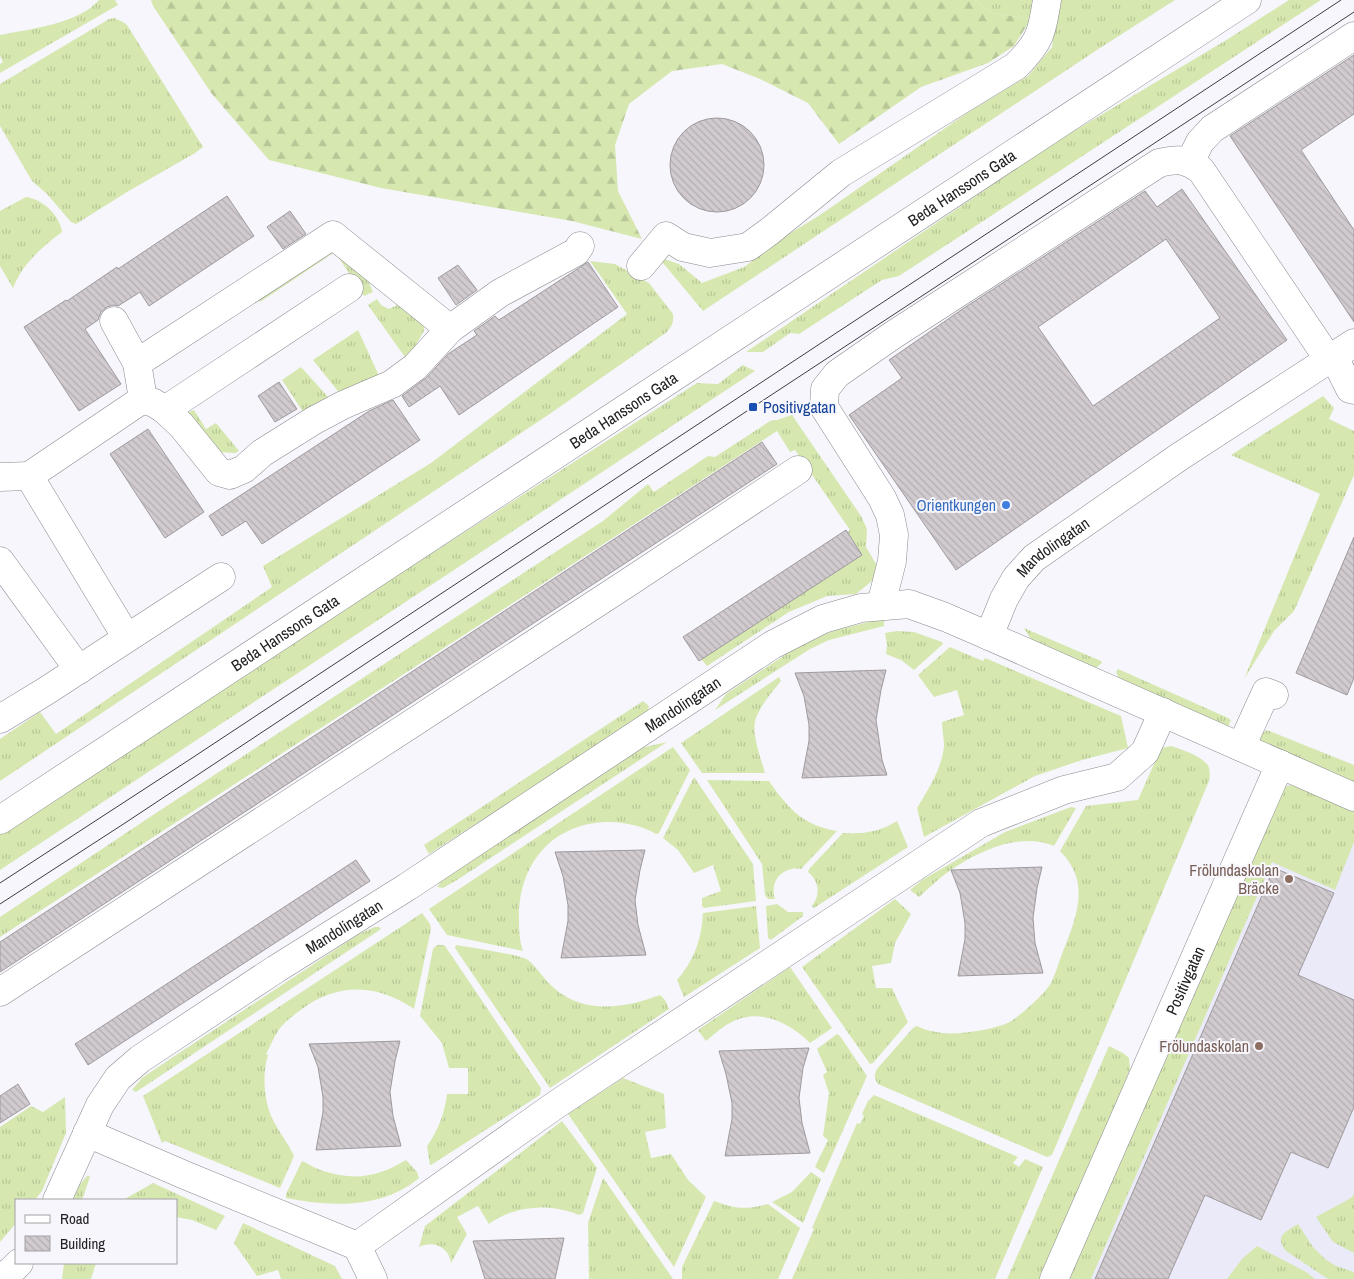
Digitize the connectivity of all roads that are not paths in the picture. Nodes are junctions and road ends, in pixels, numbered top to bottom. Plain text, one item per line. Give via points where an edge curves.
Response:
1 (1046, 0) edge
2 (1247, 0) edge
3 (1354, 36) edge
4 (1190, 162) junction
5 (580, 246) dead end
6 (641, 266) dead end
7 (348, 288) dead end
8 (114, 321) dead end
9 (450, 329) junction
10 (1339, 354) edge
11 (138, 363) junction
12 (1354, 390) edge
13 (154, 404) junction
14 (798, 470) dead end
15 (29, 476) junction
16 (0, 477) edge
17 (0, 561) edge
18 (221, 577) dead end
19 (881, 605) junction
20 (989, 636) junction
21 (127, 638) junction
22 (79, 670) junction
23 (1274, 696) dead end
24 (1163, 712) junction
25 (0, 719) edge
26 (1241, 747) junction
27 (1280, 764) junction
28 (1354, 796) edge
29 (0, 820) edge
30 (0, 992) edge
31 (87, 1132) junction
32 (57, 1199) edge
33 (357, 1246) junction
34 (373, 1279) edge
35 (1054, 1279) edge

1 - 6 street via 1039,37 1032,50 1016,66 841,173 748,247 710,253 683,247 666,236
2 - 29 street, Beda Hanssons Gata
3 - 4 street via 1212,129 1200,142
4 - 10 street via 1201,170
4 - 19 street via 1178,159 1159,163 893,335 837,374 825,388 824,407 890,515 894,535 892,561
5 - 9 street via 576,252 500,293
7 - 13 street
8 - 11 street
9 - 11 street via 333,235
9 - 13 street via 415,367 392,384 313,421 262,453 244,469 230,475 219,472 182,426
10 - 12 street via 1350,389
10 - 20 street, Mandolingatan via 1171,462 1034,558 1016,578
11 - 13 street
13 - 15 street
14 - 30 street
15 - 16 street
15 - 21 street
17 - 22 street
18 - 21 street
19 - 20 street, Mandolingatan via 909,604
19 - 31 street, Mandolingatan via 822,619 772,645 140,1059 118,1078
20 - 24 street
21 - 22 street
22 - 25 street
23 - 26 street via 1266,692
24 - 26 street
24 - 33 street via 1145,752 1117,778 1064,790 981,823 557,1104
26 - 27 street
27 - 28 street
27 - 35 street, Positivgatan
31 - 32 street, Mandolingatan
31 - 33 street
33 - 34 street

